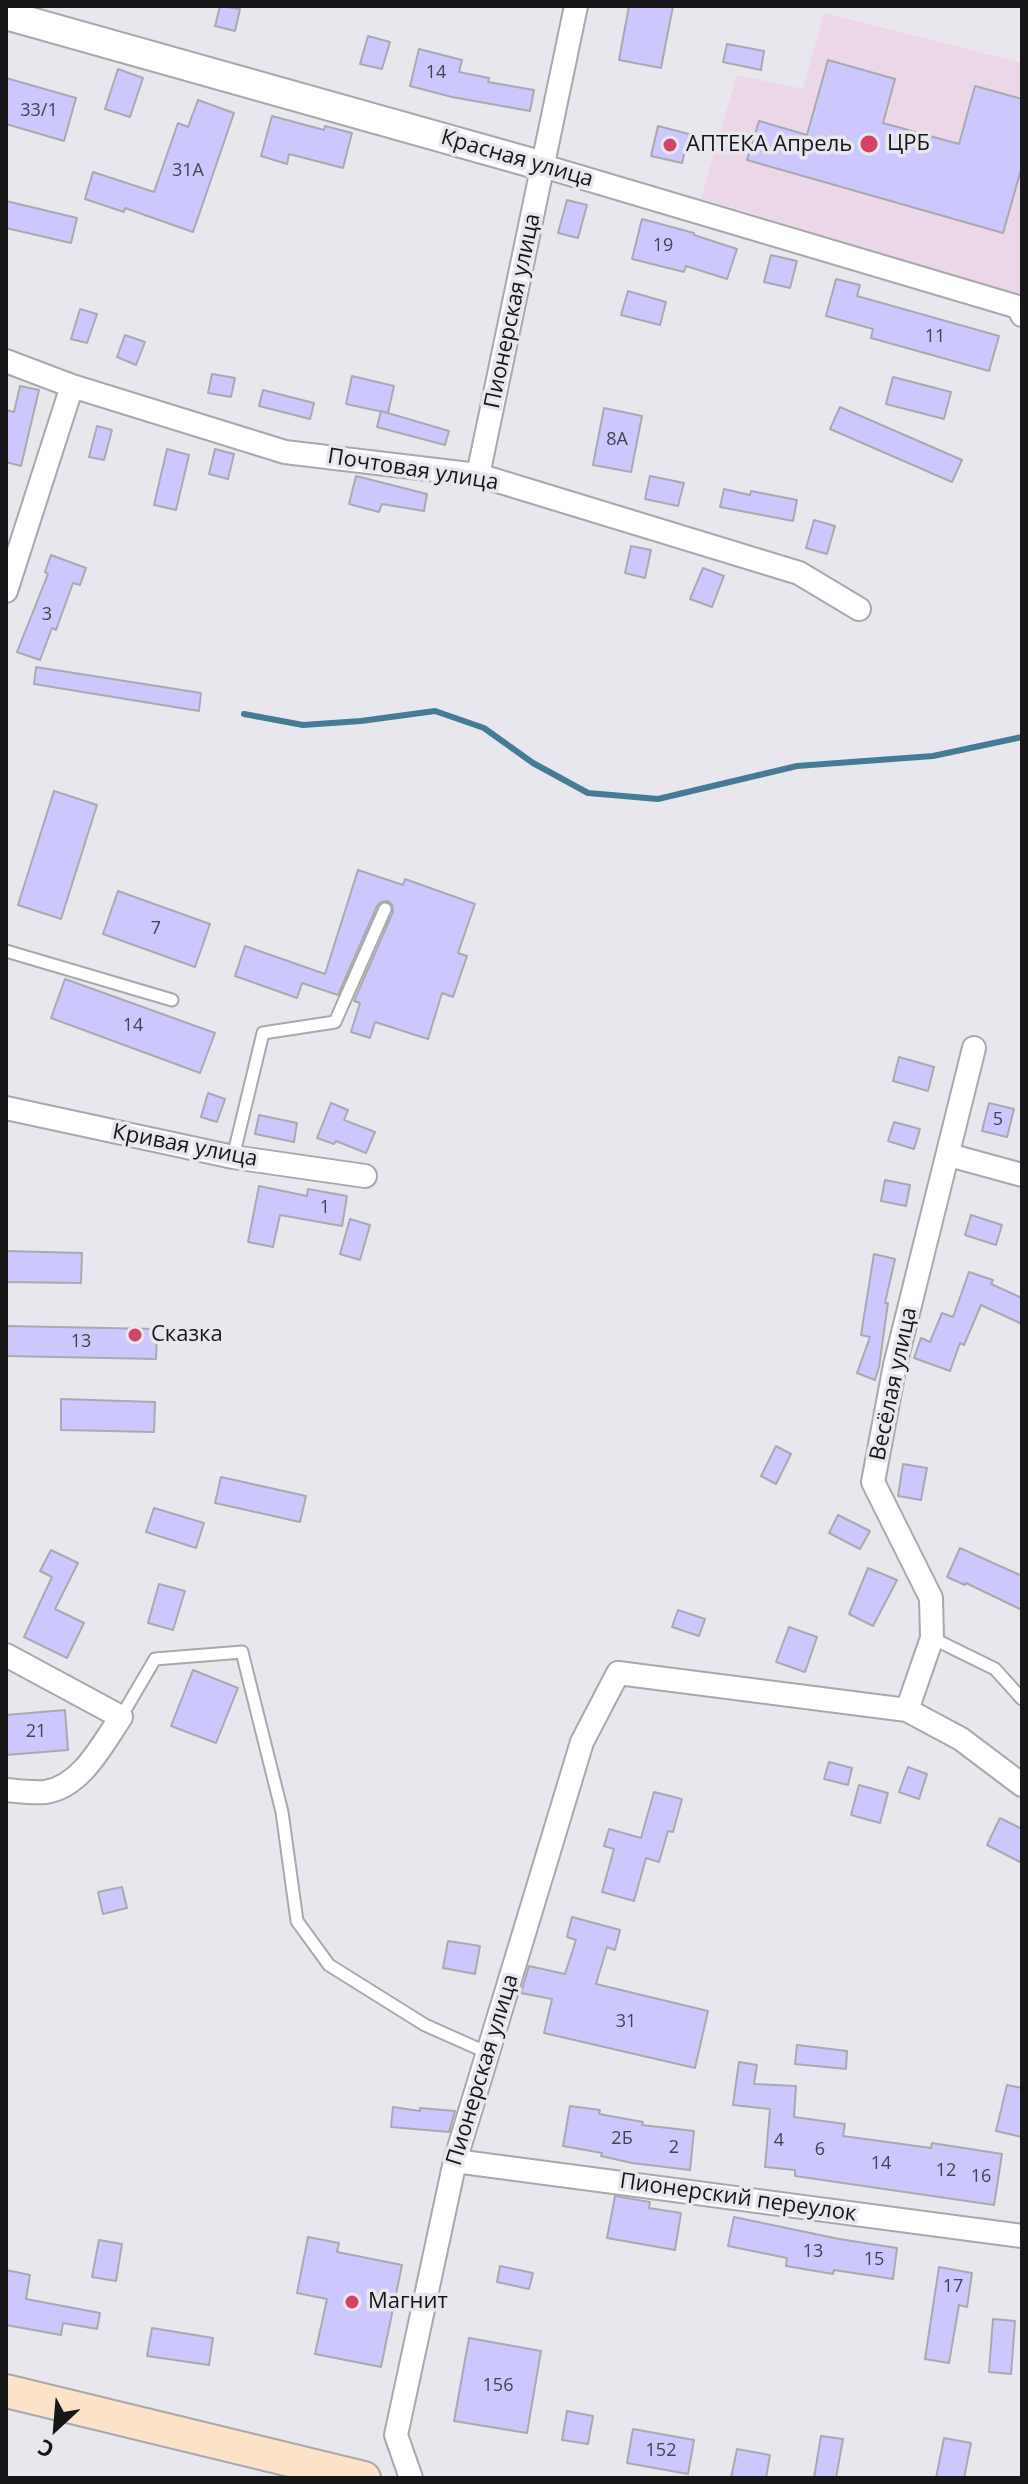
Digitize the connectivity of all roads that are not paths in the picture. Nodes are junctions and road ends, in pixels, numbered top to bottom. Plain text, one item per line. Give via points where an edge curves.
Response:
1 (576, 6) edge
2 (6, 15) edge
3 (543, 166) junction
4 (1021, 305) edge
5 (6, 361) edge
6 (72, 386) junction
7 (478, 475) junction
8 (6, 591) edge
9 (859, 609) dead end
10 (385, 909) dead end
11 (6, 951) edge
12 (172, 1000) dead end
13 (974, 1048) dead end
14 (6, 1108) edge
15 (949, 1155) junction
16 (233, 1157) junction
17 (1022, 1175) edge
18 (365, 1176) dead end
19 (932, 1638) junction
20 (6, 1655) edge
21 (1022, 1699) edge
22 (907, 1710) junction
23 (121, 1717) junction
24 (1022, 1785) edge
25 (6, 1790) edge
26 (488, 2053) junction
27 (455, 2161) junction
28 (1022, 2236) edge
29 (6, 2391) edge
30 (364, 2478) edge
31 (411, 2478) edge

1 - 3 street, Пионерская улица
2 - 3 street, Красная улица
3 - 4 street, Красная улица
3 - 7 street, Пионерская улица
5 - 6 street, Почтовая улица
6 - 7 street, Почтовая улица via 285,452
6 - 8 street
7 - 9 street, Почтовая улица via 799,573
10 - 16 lane via 335,1022 263,1033
11 - 12 lane
13 - 15 street, Весёлая улица
14 - 16 street, Кривая улица
15 - 17 street
15 - 19 street, Весёлая улица via 895,1365 873,1482 931,1598
16 - 18 street, Кривая улица
19 - 21 lane via 995,1669
19 - 22 street, Весёлая улица
20 - 23 street
22 - 24 street via 961,1739
22 - 26 street, Пионерская улица via 618,1673 582,1742
23 - 25 street via 69,1784 45,1792
23 - 26 lane via 155,1659 242,1652 282,1812 297,1921 329,1965 425,2025
26 - 27 street, Пионерская улица
27 - 28 street, Пионерский переулок
27 - 31 street, Пионерская улица via 396,2435
29 - 30 main road

